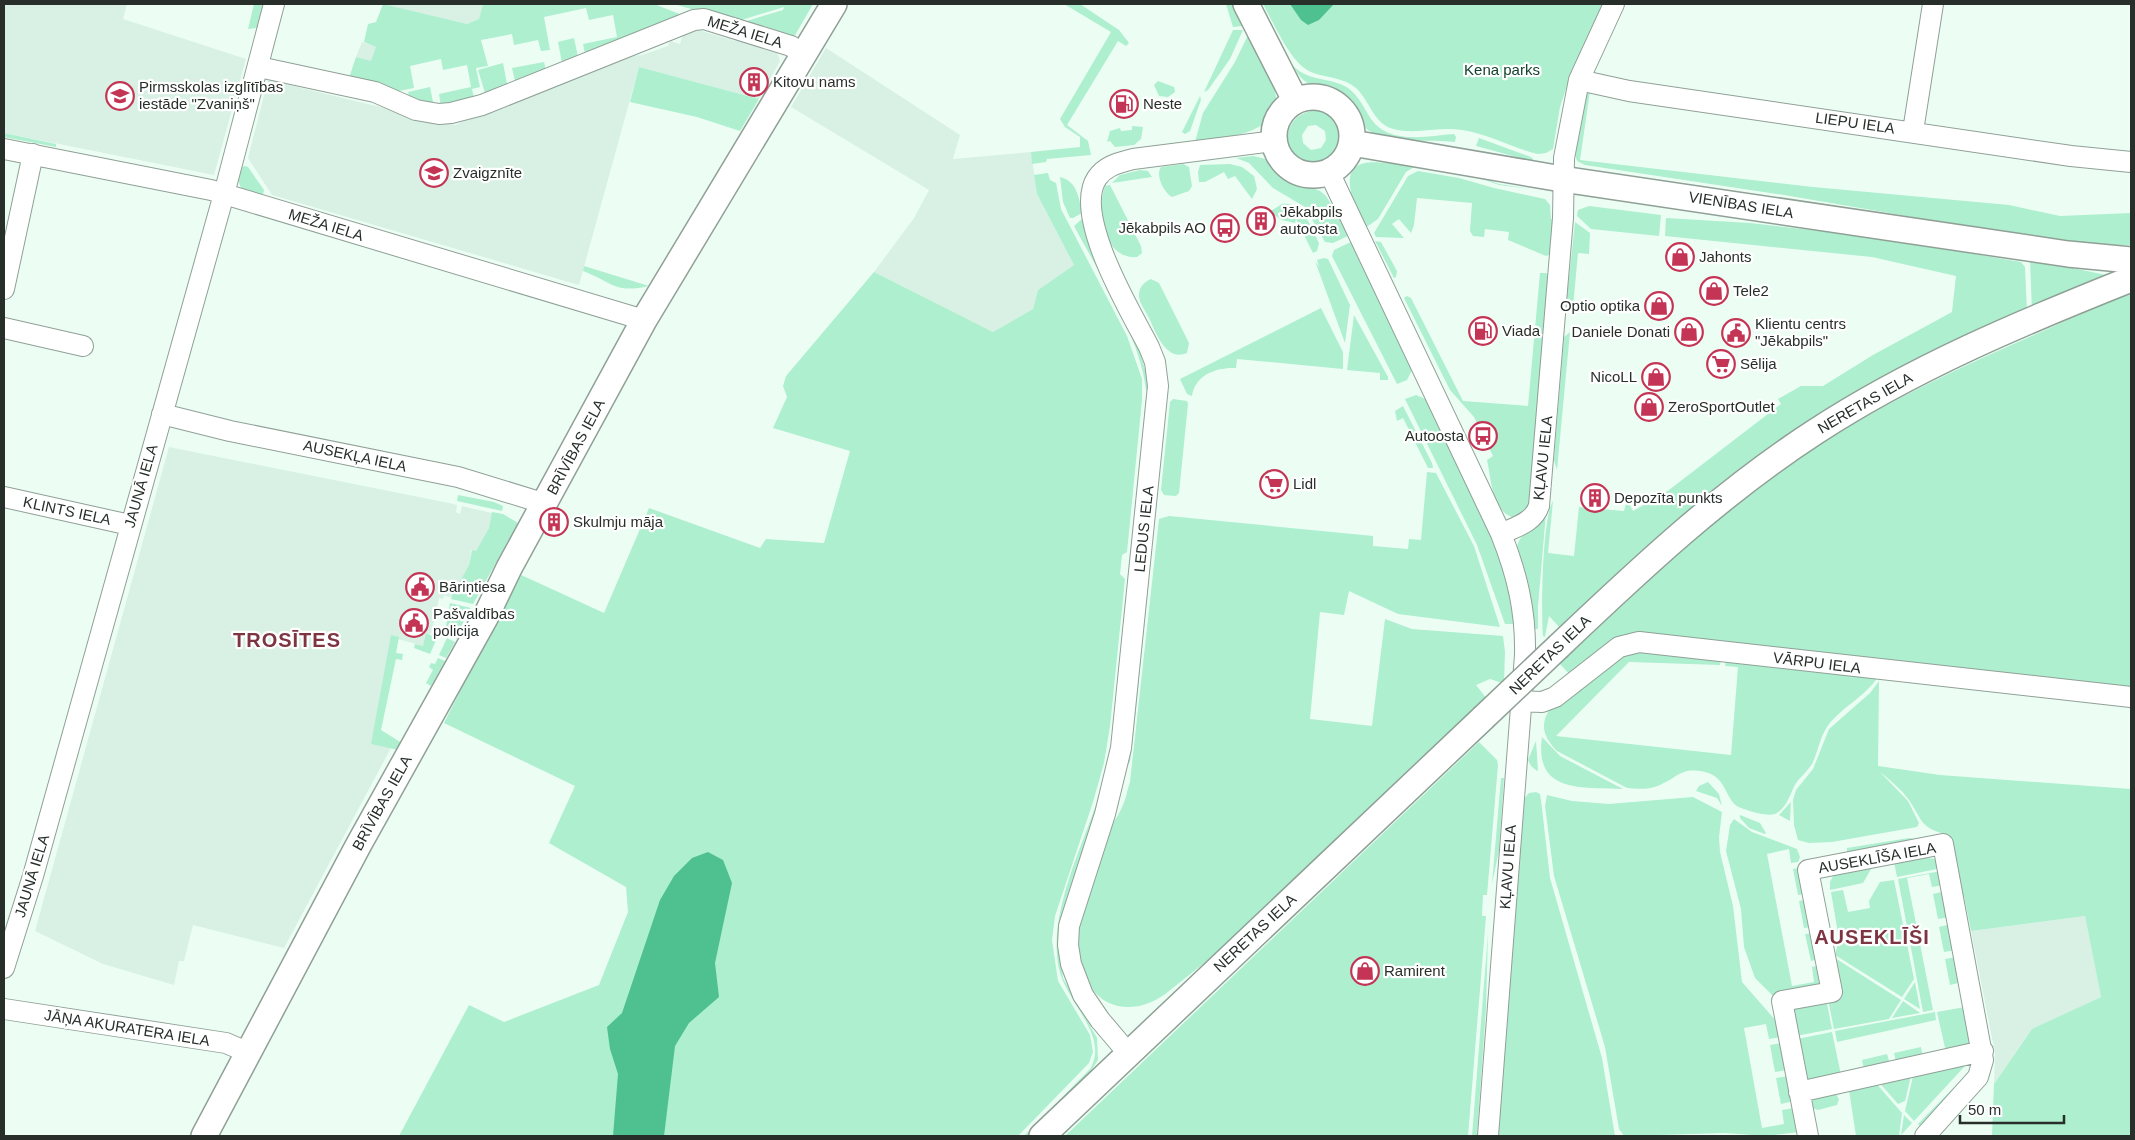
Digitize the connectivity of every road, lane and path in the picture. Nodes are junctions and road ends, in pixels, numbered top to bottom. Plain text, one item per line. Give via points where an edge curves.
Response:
1 (274, 4) edge
2 (834, 4) edge
3 (1246, 4) edge
4 (1614, 4) edge
5 (1933, 4) edge
6 (804, 55) junction
7 (259, 67) junction
8 (1579, 80) junction
9 (1295, 100) junction
10 (1913, 131) junction
11 (1274, 141) junction
12 (1352, 143) junction
13 (4, 149) edge
14 (33, 154) junction
15 (2131, 162) edge
16 (1329, 172) junction
17 (1562, 178) junction
18 (224, 194) junction
19 (2131, 260) edge
20 (2131, 278) edge
21 (4, 289) edge
22 (644, 320) junction
23 (4, 328) edge
24 (83, 346) dead end
25 (162, 414) junction
26 (4, 497) edge
27 (546, 504) junction
28 (130, 525) junction
29 (1501, 534) junction
30 (2131, 697) edge
31 (1521, 701) junction
32 (4, 968) edge
33 (4, 1009) edge
34 (1983, 1052) junction
35 (249, 1053) junction
36 (1128, 1053) junction
37 (1799, 1092) junction
38 (204, 1136) edge
39 (1042, 1136) edge
40 (1488, 1136) edge
41 (1808, 1136) edge
42 (1925, 1136) edge

1 - 7 street, JAUNĀ IELA
2 - 6 main road, BRĪVĪBAS IELA
3 - 9 main road
4 - 8 street, KĻAVU IELA
5 - 10 street
6 - 7 street, MEŽA IELA via 791,46 704,19 694,20 482,105 438,114 416,110 375,92
6 - 22 main road, BRĪVĪBAS IELA
7 - 18 street, JAUNĀ IELA
8 - 10 street, LIEPU IELA via 1630,91
8 - 17 street, KĻAVU IELA
9 - 11 main road via 1276,122
9 - 12 main road via 1323,97 1337,104 1347,114 1352,128
10 - 15 street, LIEPU IELA via 2071,156
11 - 16 main road via 1287,166 1314,176
11 - 36 street, LEDUS IELA via 1133,159 1111,165 1096,179 1091,195 1094,227 1100,247 1149,347 1158,386 1121,748 1105,814 1069,926 1068,945 1071,964 1083,995
12 - 16 main road via 1348,155
12 - 17 main road, VIENĪBAS IELA
13 - 14 street, MEŽA IELA
14 - 18 street, MEŽA IELA
14 - 21 street
16 - 29 street
17 - 19 main road, VIENĪBAS IELA via 2068,254
17 - 29 street, KĻAVU IELA via 1563,218 1540,501 1532,518
18 - 22 street, MEŽA IELA
18 - 25 street, JAUNĀ IELA
20 - 36 main road, NERETAS IELA, bridge via 1950,356 1816,431 1737,487 1692,523
22 - 27 main road, BRĪVĪBAS IELA
23 - 24 street
25 - 27 street, AUSEKĻA IELA via 459,478
25 - 28 street, JAUNĀ IELA
26 - 28 street, KLINTS IELA
27 - 35 main road, BRĪVĪBAS IELA
28 - 32 street, JAUNĀ IELA via 33,876
29 - 31 street, KĻAVU IELA via 1514,568 1525,618
30 - 31 street, VĀRPU IELA via 1639,642 1618,647 1554,697 1542,702
31 - 40 street, KĻAVU IELA
33 - 35 street, JĀŅA AKURATERA IELA via 226,1043
34 - 37 street
34 - 37 street, AUSEKLĪŠA IELA via 1943,844 1808,870 1832,992 1782,1001
34 - 42 street, AUSEKLĪŠA IELA via 1983,1065 1978,1077
35 - 38 main road, BRĪVĪBAS IELA
36 - 39 main road, NERETAS IELA
37 - 41 street, AUSEKLĪŠA IELA

